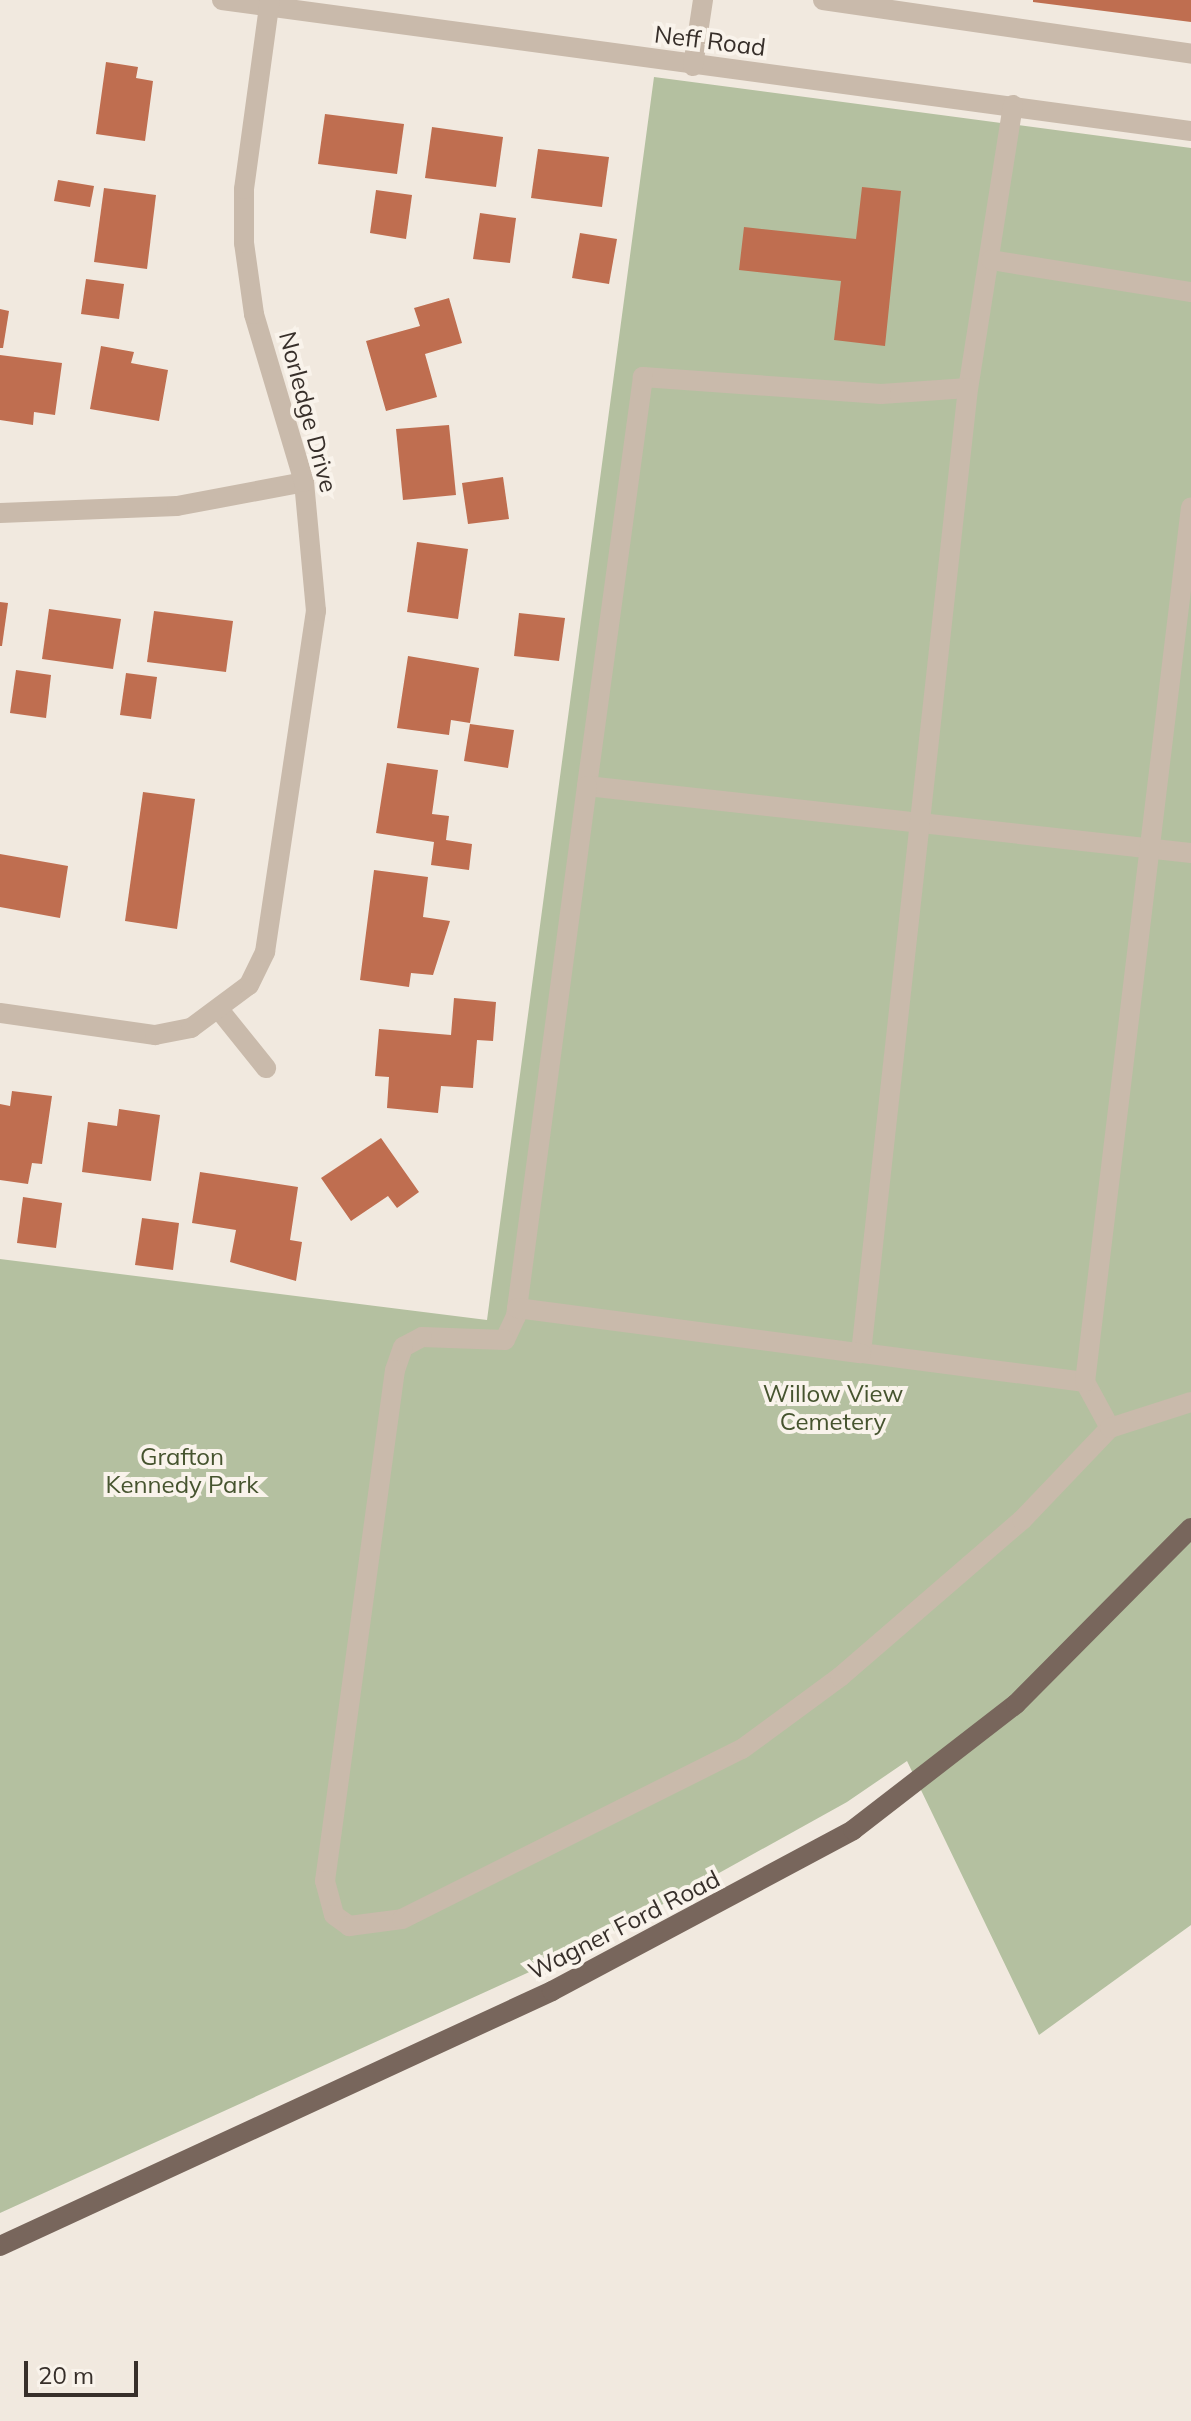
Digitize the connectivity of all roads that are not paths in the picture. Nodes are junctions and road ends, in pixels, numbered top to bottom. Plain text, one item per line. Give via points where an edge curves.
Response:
1 (222, 0) edge
2 (703, 0) edge
3 (823, 0) edge
4 (269, 3) edge
5 (1191, 54) edge
6 (693, 66) junction
7 (1013, 105) junction
8 (1191, 131) edge
9 (991, 260) junction
10 (1191, 292) edge
11 (968, 388) junction
12 (304, 482) junction
13 (1191, 507) edge
14 (0, 513) edge
15 (587, 786) junction
16 (919, 823) junction
17 (1146, 849) junction
18 (1191, 853) edge
19 (221, 1012) junction
20 (0, 1013) edge
21 (266, 1068) dead end
22 (517, 1308) junction
23 (861, 1353) junction
24 (1085, 1382) junction
25 (1191, 1402) edge
26 (1110, 1428) junction
27 (1191, 1528) edge
28 (0, 2246) edge

1 - 4 street, Neff Road
2 - 6 street
3 - 5 street
4 - 6 street, Neff Road
4 - 12 street, Norledge Drive via 244,189 244,243 254,314
6 - 7 street, Neff Road
7 - 8 street, Neff Road
7 - 9 street
9 - 10 street
9 - 11 street
11 - 15 street via 881,394 643,377
11 - 16 street
12 - 14 street via 177,506
12 - 19 street, Norledge Drive via 316,611 289,812 265,952 249,985
13 - 17 street
15 - 16 street
15 - 22 street
16 - 17 street
16 - 23 street
17 - 18 street
17 - 24 street
19 - 20 street via 155,1035
19 - 21 street
22 - 23 street
22 - 26 street via 505,1340 422,1337 403,1347 395,1370 325,1881 334,1915 349,1926 402,1919 742,1749 840,1677 1022,1520
23 - 24 street
24 - 26 street
25 - 26 street
27 - 28 main road, Wagner Ford Road via 1016,1704 853,1830 552,1991

